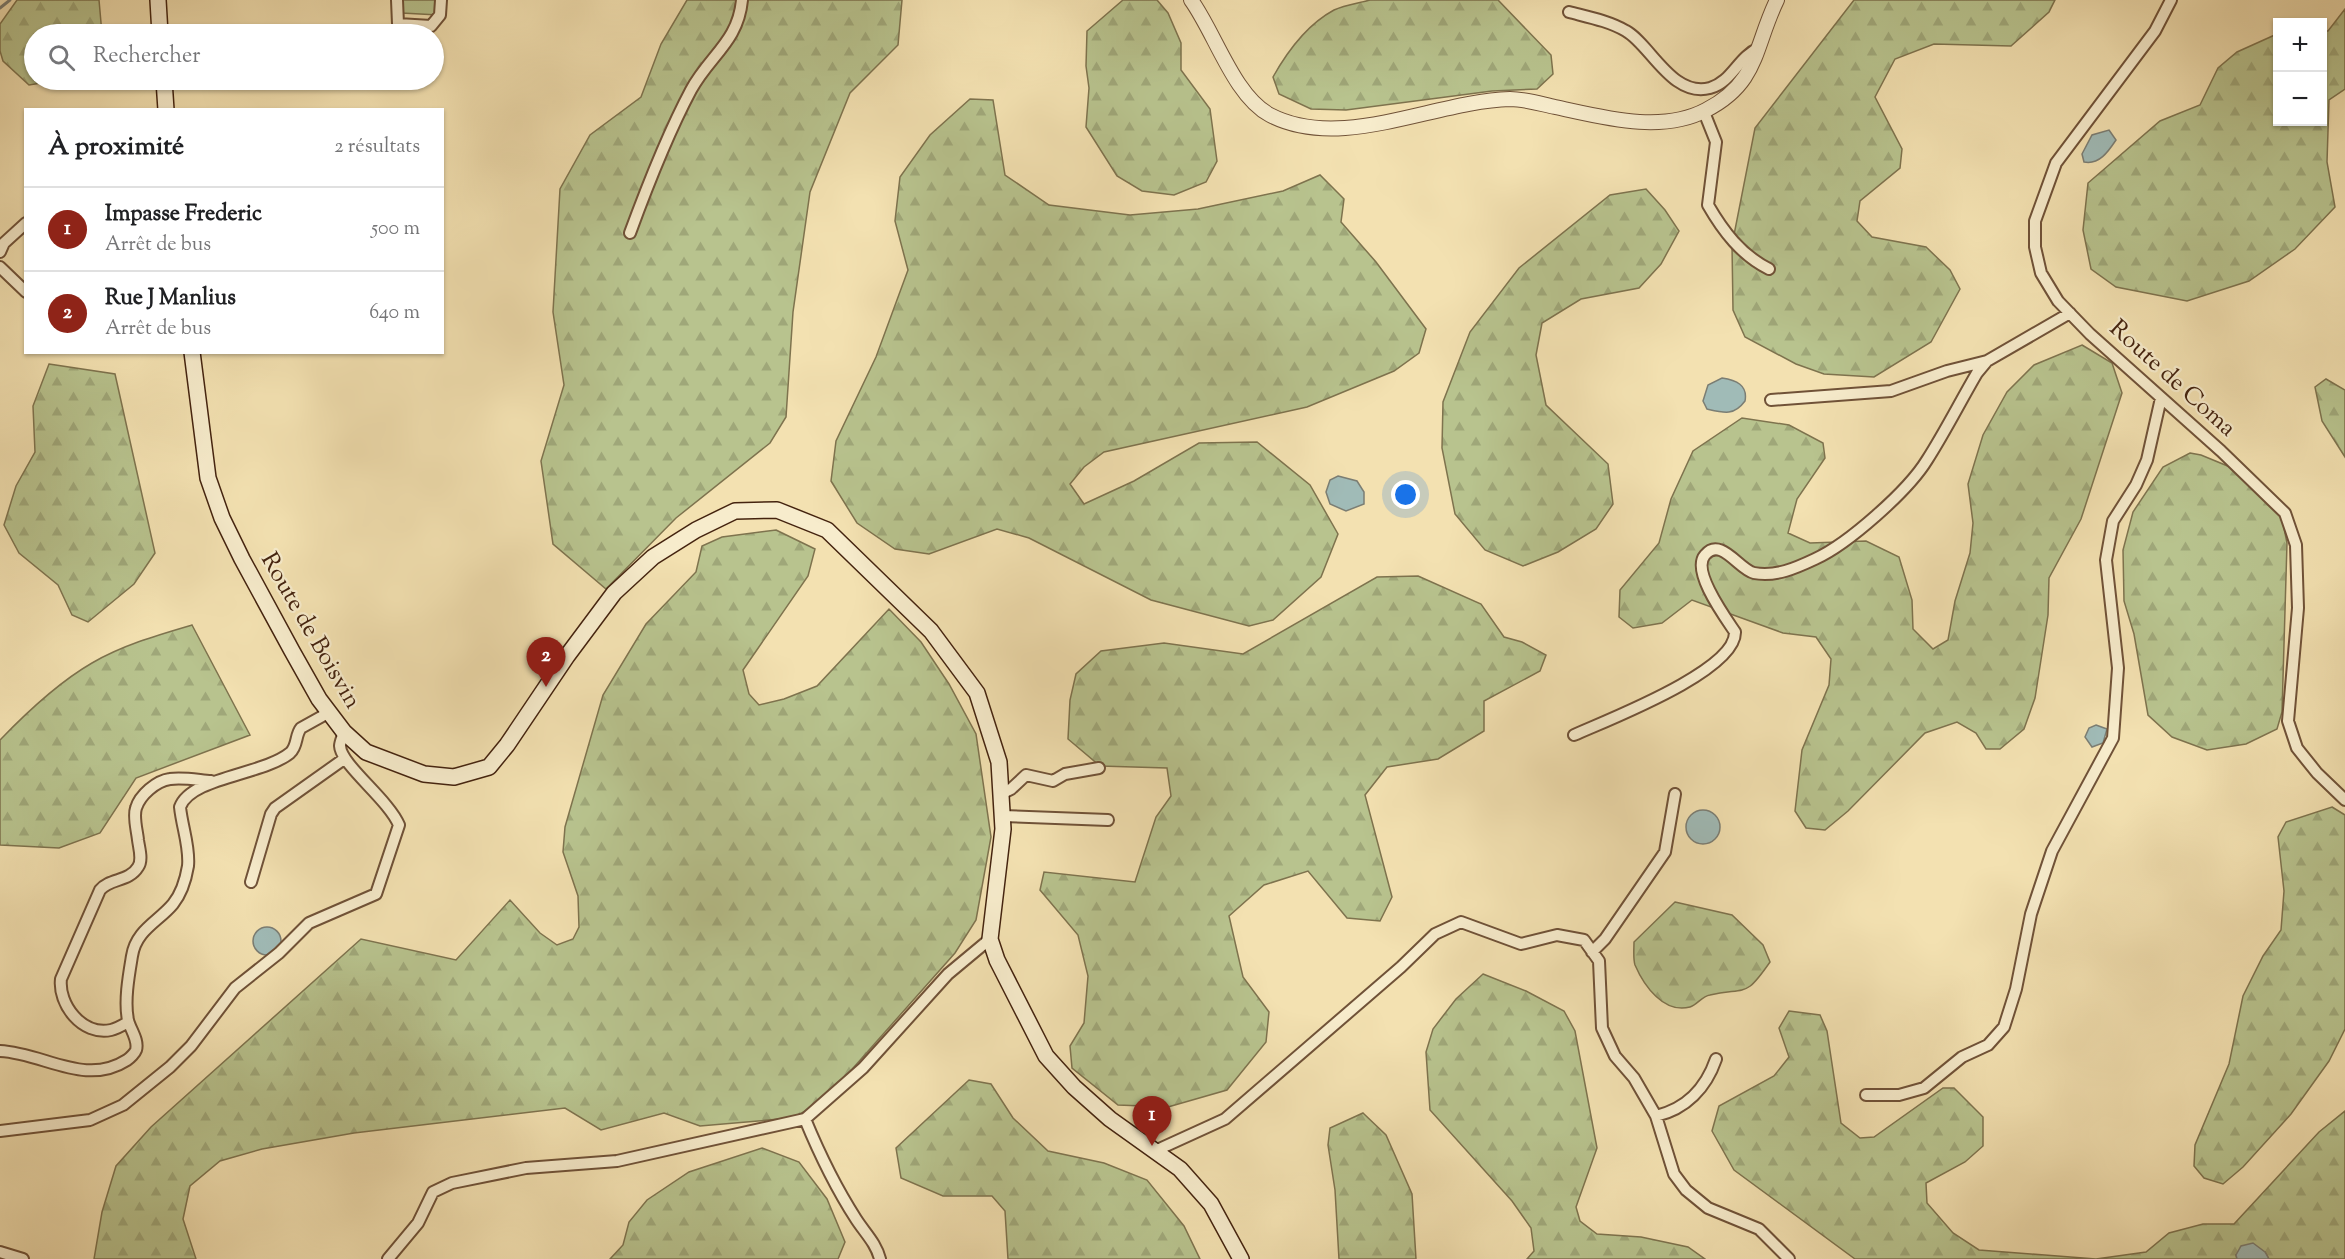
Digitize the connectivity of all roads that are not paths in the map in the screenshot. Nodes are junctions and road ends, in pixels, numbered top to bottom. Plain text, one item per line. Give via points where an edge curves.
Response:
1 (158, 0) edge
2 (397, 0) edge
3 (441, 0) edge
4 (742, 0) edge
5 (1191, 0) edge
6 (1777, 0) edge
7 (2171, 0) edge
8 (1569, 12) dead end
9 (159, 24) edge
10 (400, 24) edge
11 (433, 24) edge
12 (1759, 48) junction
13 (165, 90) edge
14 (166, 108) edge
15 (1704, 112) junction
16 (24, 225) edge
17 (630, 233) dead end
18 (0, 252) edge
19 (0, 267) edge
20 (1769, 270) dead end
21 (24, 290) edge
22 (2070, 314) junction
23 (192, 354) edge
24 (1987, 361) junction
25 (2161, 398) junction
26 (1771, 400) dead end
27 (328, 713) junction
28 (344, 732) junction
29 (1574, 735) dead end
30 (344, 759) junction
31 (1099, 768) dead end
32 (220, 781) junction
33 (1001, 794) junction
34 (1675, 794) dead end
35 (2345, 800) edge
36 (1002, 816) junction
37 (1108, 820) dead end
38 (252, 882) dead end
39 (990, 939) junction
40 (1592, 952) junction
41 (128, 1022) junction
42 (0, 1052) edge
43 (1716, 1059) dead end
44 (1866, 1095) dead end
45 (1656, 1116) junction
46 (805, 1119) junction
47 (0, 1131) edge
48 (1157, 1150) junction
49 (0, 1252) edge
50 (23, 1259) edge
51 (388, 1259) edge
52 (880, 1259) edge
53 (1241, 1259) edge
54 (1789, 1259) edge

1 - 9 main road
2 - 10 street
3 - 11 street via 440,15
4 - 17 street via 739,21 730,39 689,93
5 - 15 street via 1206,20 1240,86 1268,113 1287,122 1328,129 1481,101 1514,99 1614,120 1685,119
6 - 12 street
7 - 22 street, Route de Coma via 2156,31 2056,163 2043,195 2035,220 2035,247 2041,273
8 - 12 street via 1626,30 1665,71 1693,88 1722,82 1745,55
12 - 15 street via 1740,88
13 - 14 main road
15 - 20 street via 1716,142 1708,205 1730,238
16 - 18 street
19 - 21 street
22 - 24 street
22 - 25 street, Route de Coma
23 - 27 main road, Route de Boisvin via 208,478 222,518
24 - 26 street via 1891,391
24 - 29 street via 1926,463 1856,534 1818,558 1778,574 1752,573 1722,550 1711,550 1704,556 1700,564 1705,580 1735,632 1729,649 1689,682
25 - 35 street, Route de Coma via 2285,513 2296,545 2298,608 2288,722 2297,748
25 - 44 street via 2147,459 2114,521 2106,560 2118,668 2113,738 2052,851 2031,914 2004,1027 1988,1046 1962,1057 1924,1088 1899,1095
27 - 28 main road, Route de Boisvin
27 - 32 street via 301,728 295,747 288,754 264,768
28 - 30 street via 340,745
28 - 33 main road, Route de Boisvin via 366,752 424,774 454,777 489,766 614,593 653,557 735,512 777,510 827,530 931,631 977,693 999,762
30 - 38 street via 271,814
30 - 47 street via 383,798 399,825 376,894 309,923 279,953 234,988 190,1046 123,1106 90,1120
31 - 33 street via 1053,780 1026,775
32 - 41 street via 192,792 180,807 188,868 173,905 135,942
32 - 41 street via 169,779 143,795 135,816 138,867 122,880 99,890 61,979 60,988 72,1016 82,1023 111,1030
33 - 36 main road, Route de Boisvin
34 - 40 street via 1665,852
36 - 37 street
36 - 39 main road, Route de Boisvin
39 - 46 street via 940,983 864,1068
39 - 48 main road, Route de Boisvin via 1047,1056 1110,1119
40 - 45 street via 1599,962 1602,1028 1615,1056 1634,1078
40 - 48 street via 1584,940 1557,935 1521,944 1461,922 1435,934 1401,968 1225,1119
41 - 42 street via 136,1049 127,1060 99,1072 20,1052
43 - 45 street via 1710,1077 1695,1095 1675,1110
45 - 54 street via 1674,1174 1686,1190 1708,1208 1759,1229
46 - 51 street via 617,1161 526,1168 452,1183 433,1192 418,1223
46 - 52 street via 856,1219 877,1247
48 - 53 main road, Route de Boisvin via 1211,1204
49 - 50 street

